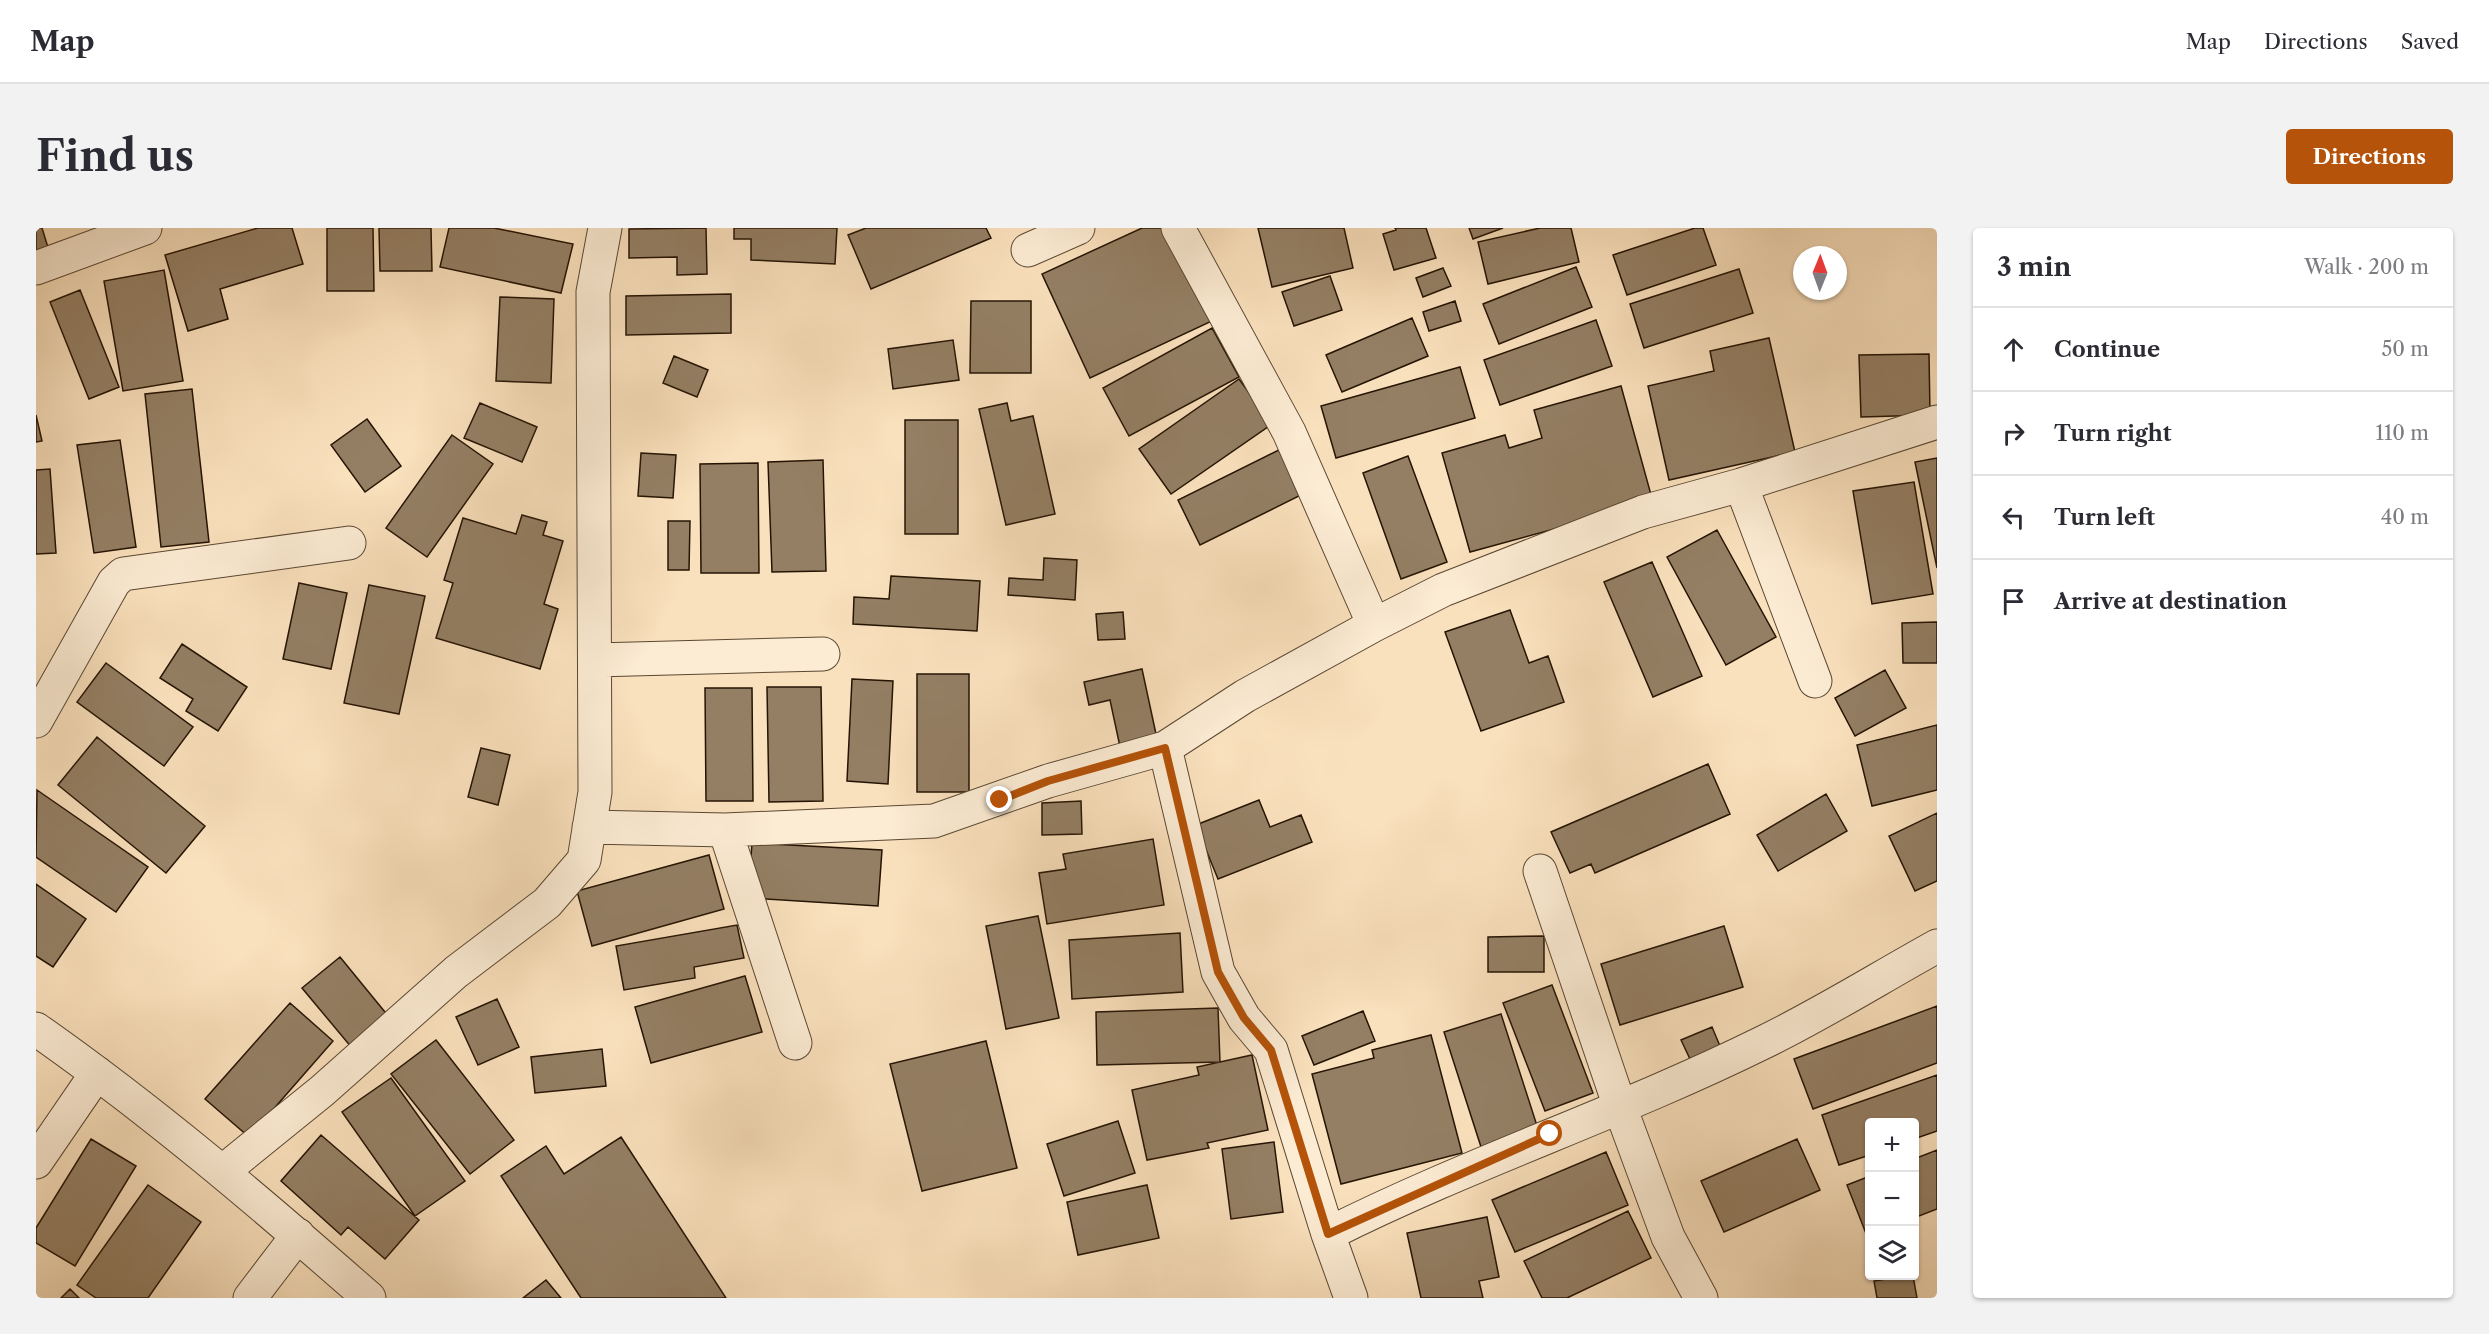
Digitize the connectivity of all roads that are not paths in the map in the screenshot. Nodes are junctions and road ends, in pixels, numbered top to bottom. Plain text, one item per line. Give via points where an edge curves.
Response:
1 (145, 228) edge
2 (605, 228) edge
3 (1078, 228) edge
4 (1178, 228) edge
5 (1028, 250) dead end
6 (36, 268) edge
7 (1937, 422) edge
8 (1741, 484) junction
9 (349, 543) dead end
10 (1374, 625) junction
11 (823, 654) dead end
12 (596, 660) junction
13 (1815, 681) dead end
14 (36, 721) edge
15 (1165, 748) junction
16 (590, 827) junction
17 (725, 830) junction
18 (1540, 871) dead end
19 (1937, 946) edge
20 (36, 1029) edge
21 (795, 1043) dead end
22 (97, 1073) junction
23 (1620, 1107) junction
24 (36, 1162) edge
25 (222, 1172) junction
26 (1328, 1234) junction
27 (298, 1235) junction
28 (250, 1298) edge
29 (369, 1298) edge
30 (1351, 1298) edge
31 (1701, 1298) edge

1 - 6 street
2 - 12 street via 593,292
3 - 5 street
4 - 10 street via 1289,432
7 - 8 street
8 - 10 street via 1643,512 1443,590
8 - 13 street
9 - 14 street via 123,574 114,582
10 - 15 street via 1245,696
11 - 12 street
12 - 16 street via 595,792
15 - 17 street via 1048,781 934,821
15 - 26 street via 1218,972 1244,1018 1271,1050
16 - 17 street
16 - 25 street via 584,860 547,903 456,972 322,1091
17 - 21 street
18 - 23 street
19 - 23 street via 1763,1043
20 - 22 street
22 - 24 street
22 - 25 street
23 - 26 street via 1550,1134
23 - 31 street via 1668,1238
25 - 27 street
26 - 30 street
27 - 28 street
27 - 29 street

